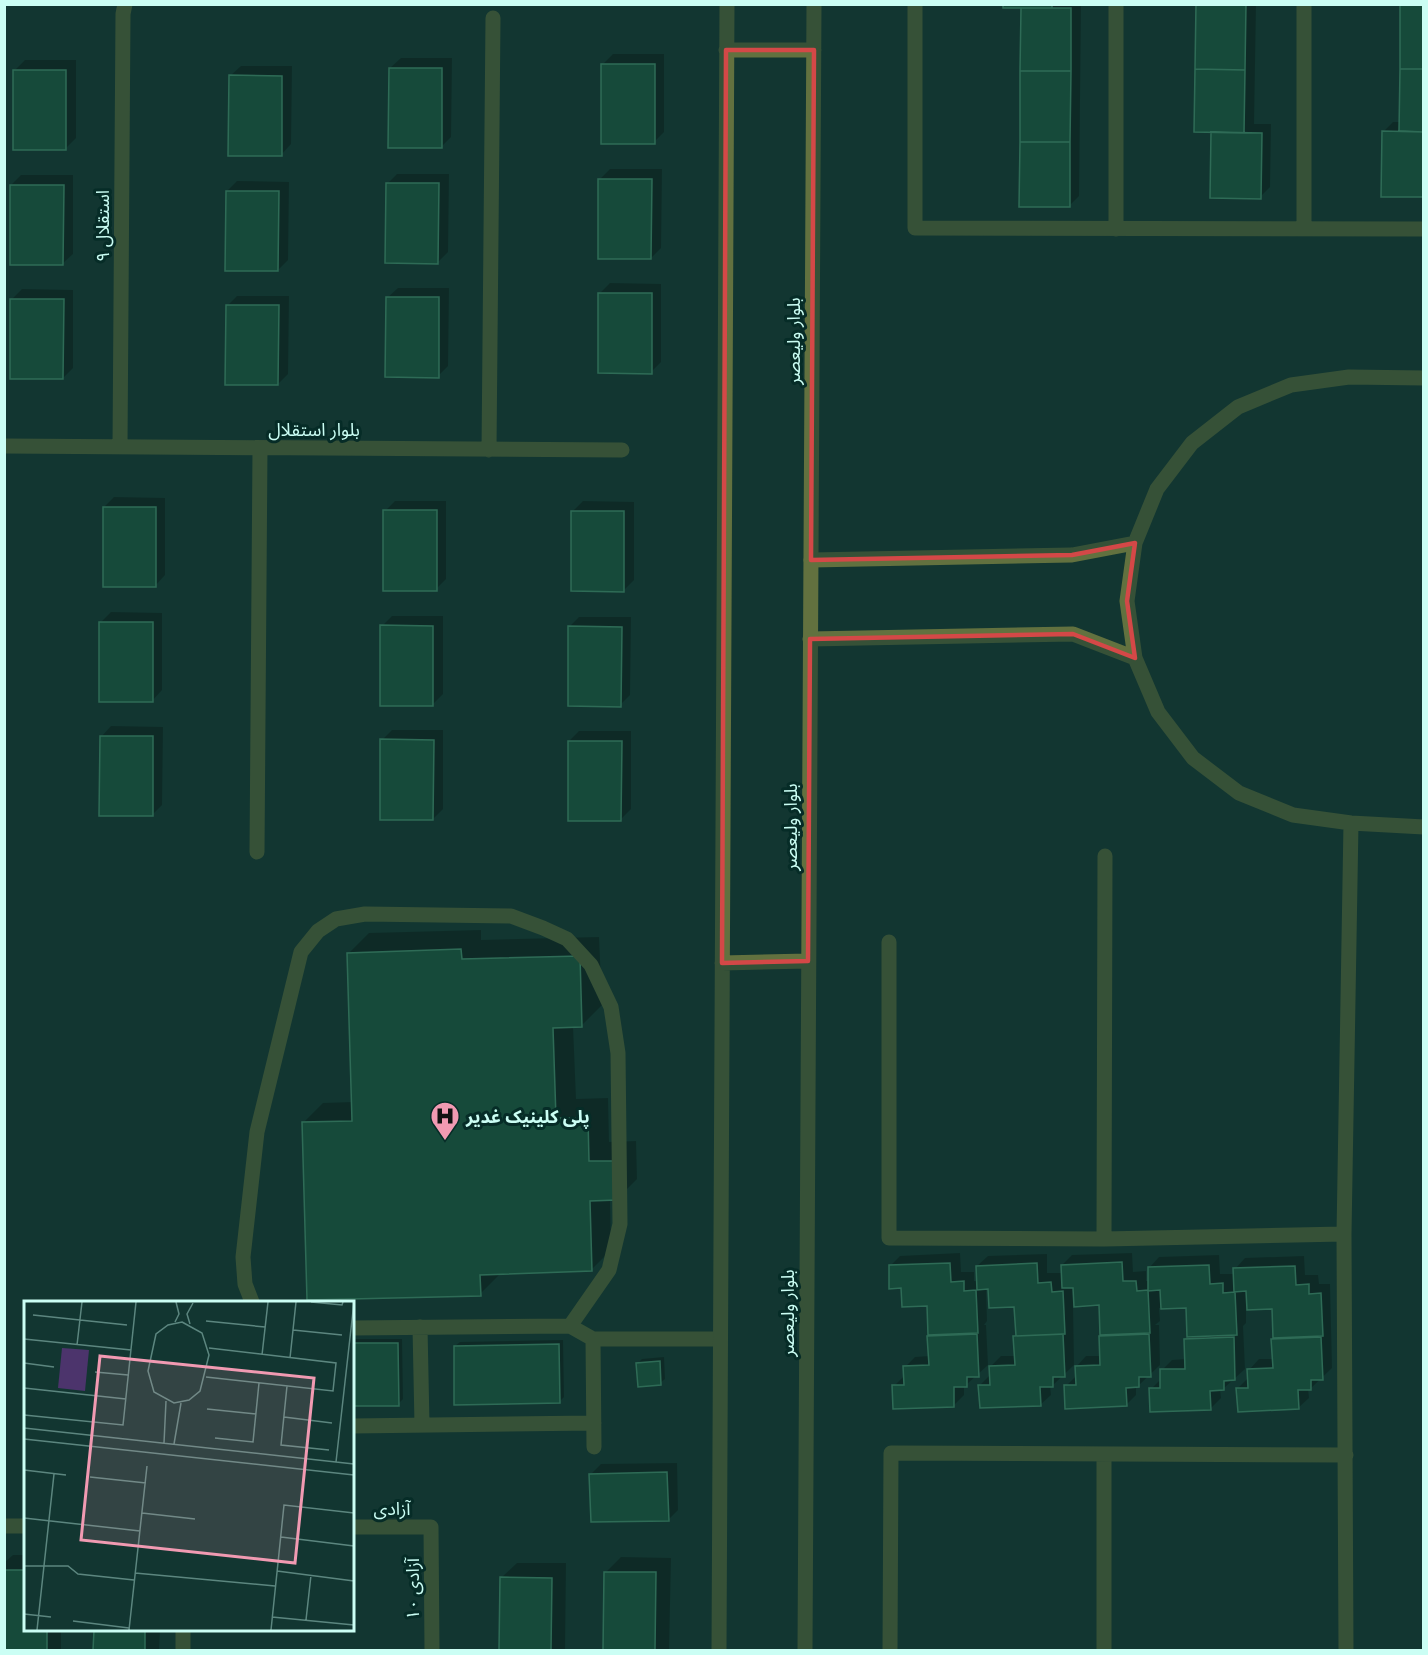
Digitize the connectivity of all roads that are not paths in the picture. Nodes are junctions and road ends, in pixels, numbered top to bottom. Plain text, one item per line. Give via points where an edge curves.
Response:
1 (125, 4) edge
2 (727, 4) edge
3 (814, 4) edge
4 (915, 4) edge
5 (1116, 4) edge
6 (1304, 4) edge
7 (493, 18) dead end
8 (726, 50) junction
9 (813, 50) junction
10 (1116, 229) junction
11 (1304, 229) junction
12 (1424, 229) edge
13 (1424, 378) edge
14 (4, 446) edge
15 (120, 447) junction
16 (260, 448) junction
17 (489, 450) junction
18 (622, 450) dead end
19 (1135, 543) junction
20 (811, 560) junction
21 (810, 639) junction
22 (1135, 658) junction
23 (1351, 823) junction
24 (1424, 827) edge
25 (257, 852) dead end
26 (1105, 856) dead end
27 (889, 942) dead end
28 (808, 961) junction
29 (722, 963) junction
30 (1344, 1234) junction
31 (1104, 1239) junction
32 (252, 1301) edge
33 (570, 1326) junction
34 (420, 1327) junction
35 (354, 1328) edge
36 (593, 1339) junction
37 (720, 1339) junction
38 (594, 1424) junction
39 (422, 1425) junction
40 (354, 1426) edge
41 (594, 1447) dead end
42 (1104, 1454) junction
43 (1346, 1455) junction
44 (4, 1526) edge
45 (24, 1526) edge
46 (354, 1527) edge
47 (431, 1527) joint
48 (183, 1631) edge
49 (183, 1650) edge
50 (432, 1650) edge
51 (719, 1650) edge
52 (805, 1650) edge
53 (890, 1650) edge
54 (1104, 1650) edge
55 (1346, 1650) edge

1 - 15 street, استقلال ۹
2 - 8 street
3 - 9 street, بلوار ولیعصر
4 - 10 street via 915,228
5 - 10 street
6 - 11 street
7 - 17 street
8 - 9 street
8 - 29 street
9 - 20 street, بلوار ولیعصر
10 - 11 street
11 - 12 street
13 - 19 street via 1349,377 1291,385 1238,407 1192,442 1157,489
14 - 15 street, بلوار استقلال
15 - 16 street, بلوار استقلال
16 - 17 street, بلوار استقلال
16 - 25 street
17 - 18 street, بلوار استقلال
19 - 20 street via 1072,555
19 - 22 street via 1127,601
20 - 21 street, بلوار ولیعصر
21 - 22 street via 1073,634
21 - 28 street, بلوار ولیعصر
22 - 23 street via 1158,712 1193,758 1239,794 1293,815
23 - 24 street
23 - 30 street
26 - 31 street
27 - 31 street via 889,1238
28 - 29 street
28 - 52 street, بلوار ولیعصر
29 - 37 street
30 - 31 street
30 - 43 street
32 - 33 street via 245,1284 243,1257 257,1132 301,951 318,931 346,917 511,916 567,939 591,965 610,1007 618,1053 620,1224 609,1270
33 - 34 street
33 - 36 street
34 - 35 street
34 - 39 street
36 - 37 street
36 - 38 street
37 - 51 street
38 - 39 street
38 - 41 street
39 - 40 street
42 - 43 street
42 - 53 street via 891,1454
42 - 54 street
43 - 55 street
44 - 45 street
46 - 47 street, آزادی
47 - 50 street, آزادی ۱۰
48 - 49 street

